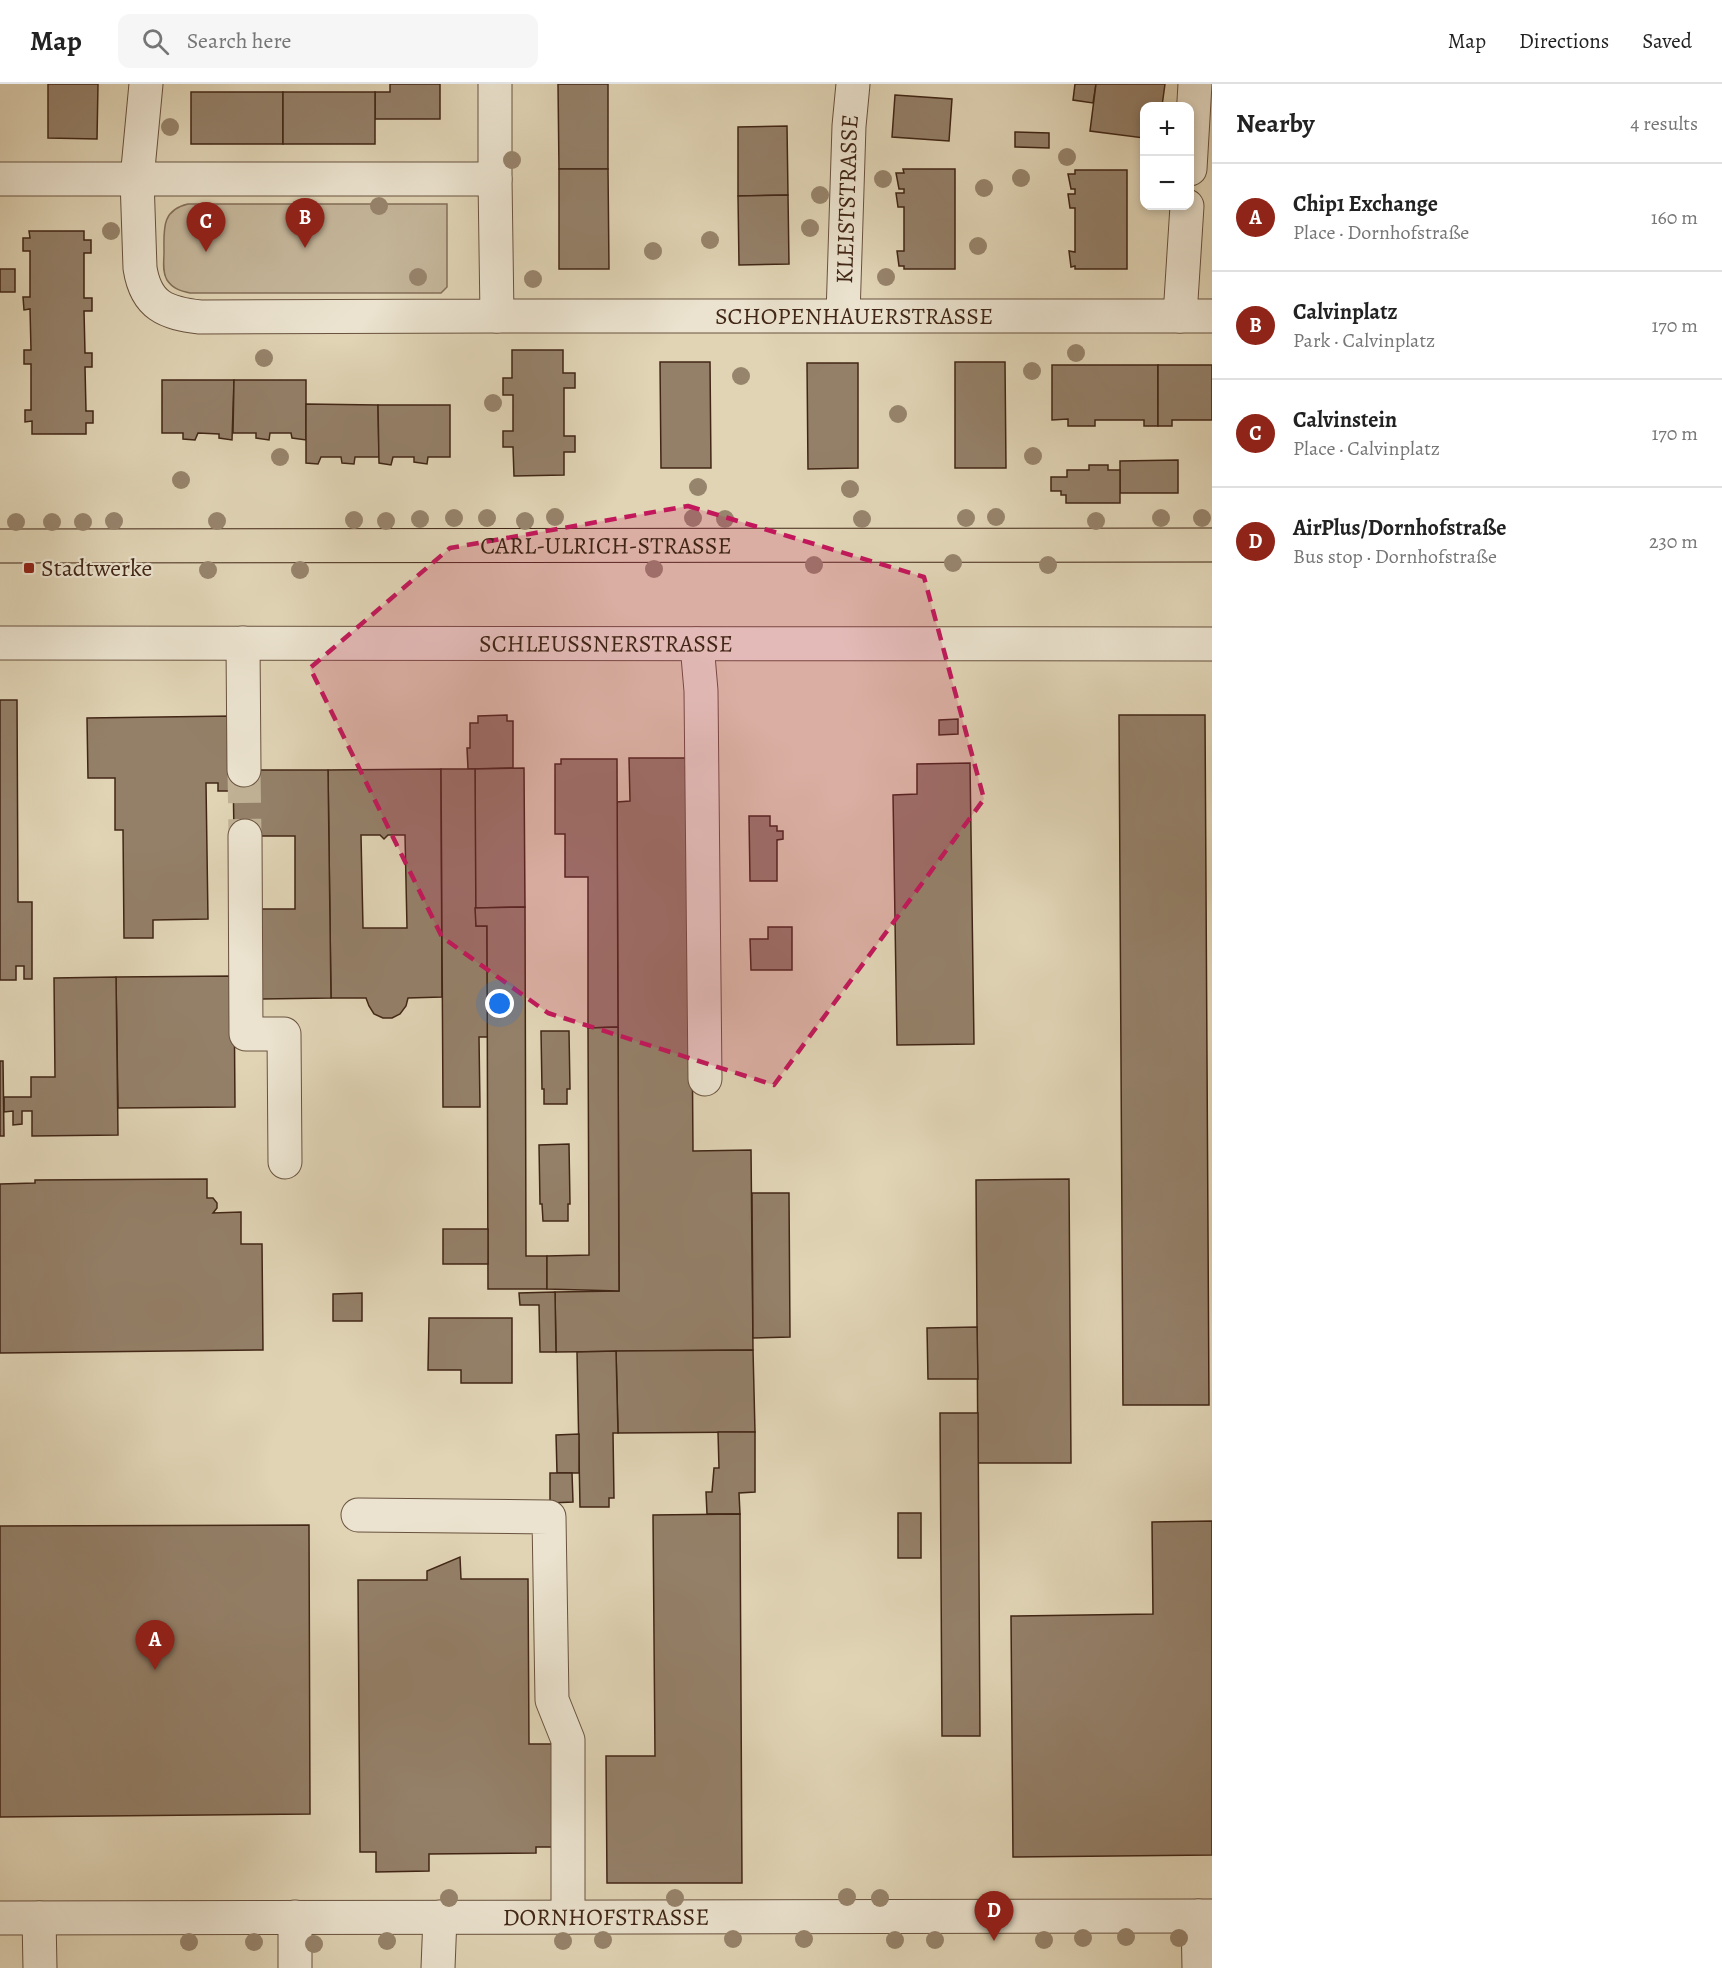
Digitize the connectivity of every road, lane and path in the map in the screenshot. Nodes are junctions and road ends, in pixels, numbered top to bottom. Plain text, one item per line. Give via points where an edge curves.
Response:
1 (146, 84) edge
2 (495, 84) edge
3 (852, 84) edge
4 (1195, 84) edge
5 (1191, 156) edge
6 (0, 179) edge
7 (137, 179) junction
8 (495, 179) junction
9 (1187, 210) edge
10 (843, 315) junction
11 (497, 316) junction
12 (1180, 316) junction
13 (1212, 316) edge
14 (1212, 544) edge
15 (0, 546) edge
16 (0, 643) edge
17 (243, 643) junction
18 (697, 644) junction
19 (1212, 644) edge
20 (244, 770) tunnel mouth
21 (244, 836) tunnel mouth
22 (705, 1078) dead end
23 (285, 1161) dead end
24 (358, 1515) dead end
25 (1205, 1916) edge
26 (295, 1917) junction
27 (440, 1917) junction
28 (568, 1917) junction
29 (0, 1918) edge
30 (39, 1918) junction
31 (39, 1968) edge
32 (295, 1968) edge
33 (438, 1968) edge
34 (1199, 1968) edge

1 - 7 street, SCHOPENHAUERSTRASSE
2 - 8 street
3 - 10 street, KLEISTSTRASSE
4 - 5 street
6 - 7 street
7 - 8 street
7 - 11 street, SCHOPENHAUERSTRASSE via 142,283 160,306 175,314
8 - 11 street
9 - 12 street
10 - 11 street, SCHOPENHAUERSTRASSE
10 - 12 street, SCHOPENHAUERSTRASSE
12 - 13 street, SCHOPENHAUERSTRASSE
14 - 15 main road, CARL-ULRICH-STRASSE
16 - 17 street, SCHLEUSSNERSTRASSE
17 - 18 street, SCHLEUSSNERSTRASSE
17 - 20 street
18 - 19 street, SCHLEUSSNERSTRASSE
18 - 22 street via 701,691
21 - 23 street via 246,1034 284,1034
24 - 28 street via 549,1517 552,1700 568,1740
25 - 28 street, DORNHOFSTRASSE
25 - 34 street
26 - 27 street, DORNHOFSTRASSE
26 - 30 street, DORNHOFSTRASSE
26 - 32 street
27 - 28 street, DORNHOFSTRASSE
27 - 33 street
29 - 30 street, DORNHOFSTRASSE
30 - 31 street

